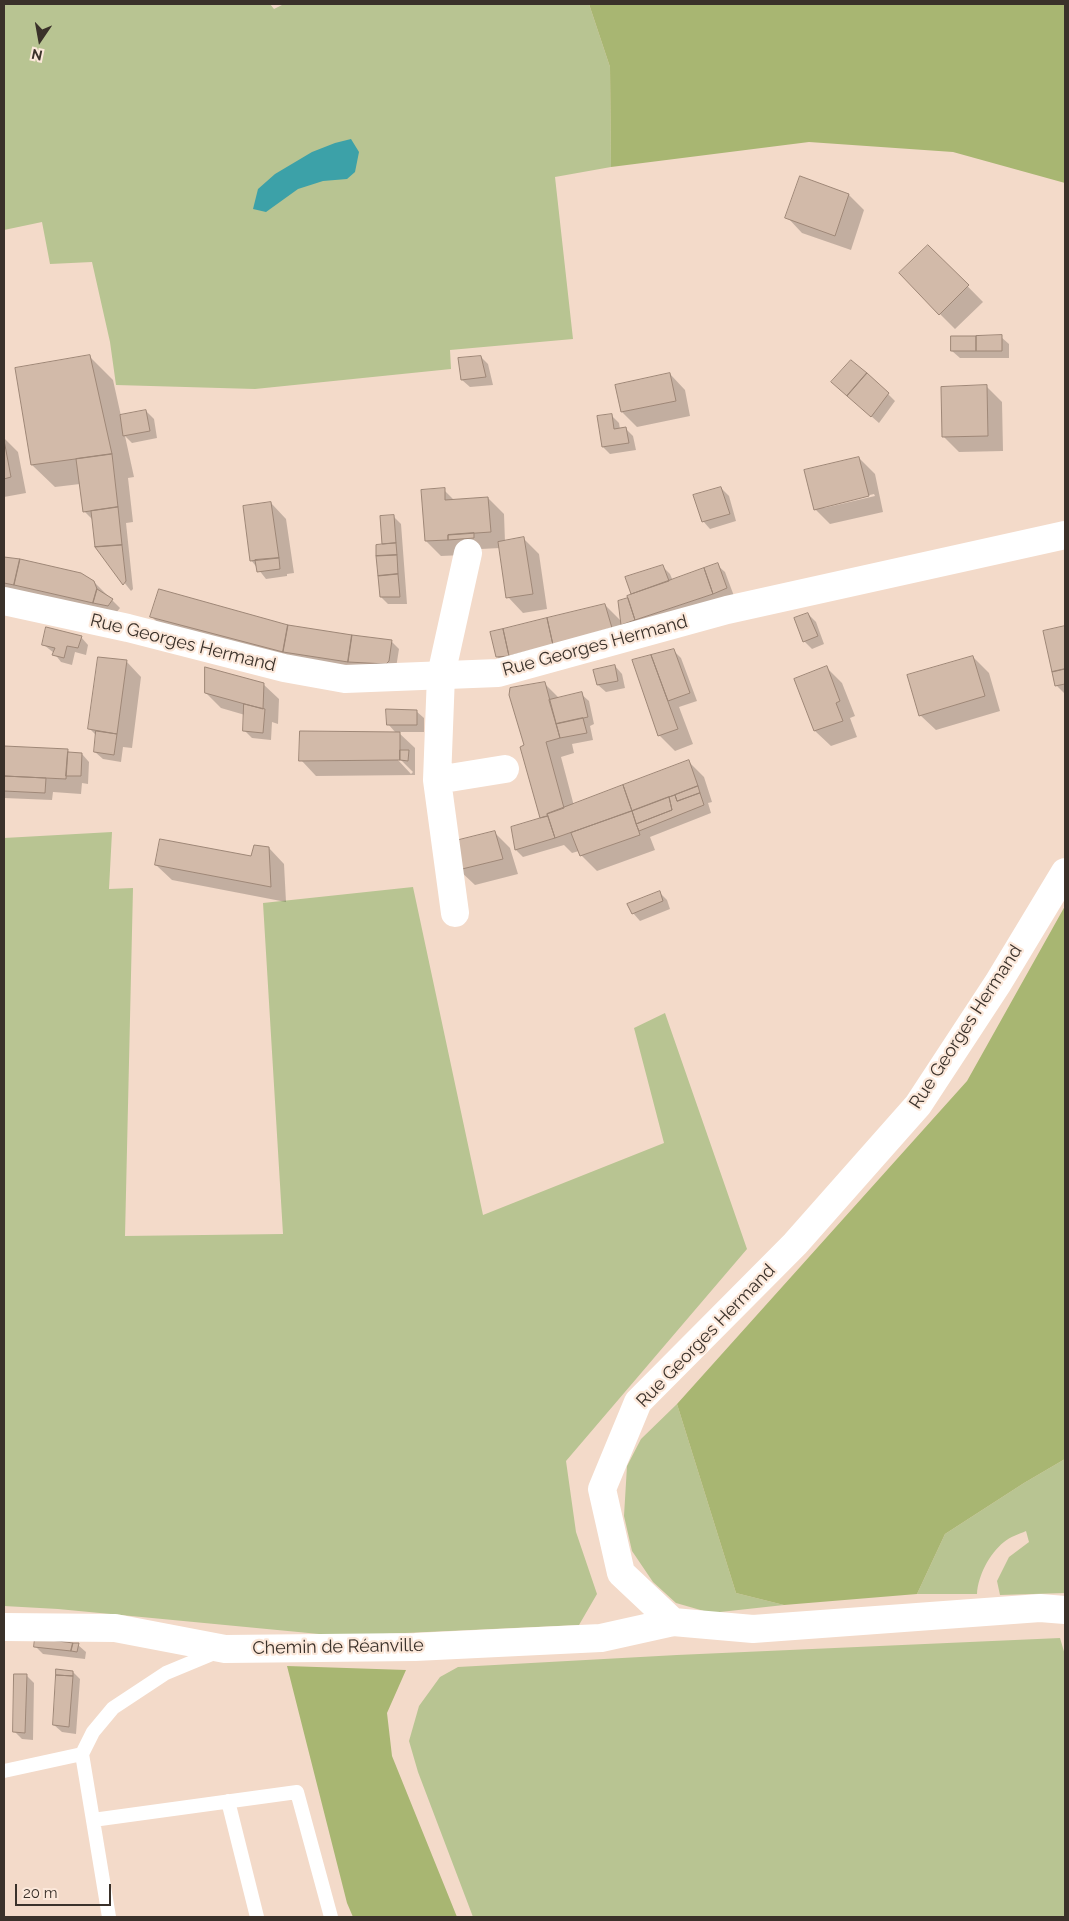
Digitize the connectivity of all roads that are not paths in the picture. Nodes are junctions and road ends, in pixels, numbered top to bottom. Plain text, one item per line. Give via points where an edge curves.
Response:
1 (1065, 535) edge
2 (468, 553) dead end
3 (4, 601) edge
4 (441, 675) junction
5 (505, 769) dead end
6 (437, 780) junction
7 (1065, 872) edge
8 (455, 913) dead end
9 (1065, 1610) edge
10 (673, 1622) junction
11 (4, 1626) edge
12 (225, 1649) junction
13 (82, 1754) junction
14 (4, 1771) edge
15 (228, 1801) junction
16 (93, 1820) junction
17 (109, 1917) edge
18 (257, 1917) edge
19 (331, 1917) edge

1 - 4 street, Rue Georges Hermand via 727,610 498,673
2 - 4 street
3 - 4 street, Rue Georges Hermand via 128,628 284,668 345,678
4 - 6 street
5 - 6 street
6 - 8 street
7 - 10 street, Rue Georges Hermand via 998,983 918,1105 794,1244 638,1402 602,1489 621,1573
9 - 10 street via 1040,1608 753,1629
10 - 12 street, Chemin de Réanville via 601,1638 415,1647
11 - 12 street, Chemin de Réanville via 115,1628
12 - 13 lane via 166,1673 113,1708 93,1732
13 - 14 lane
13 - 16 lane
15 - 16 lane
15 - 18 lane
15 - 19 lane via 297,1792
16 - 17 lane

